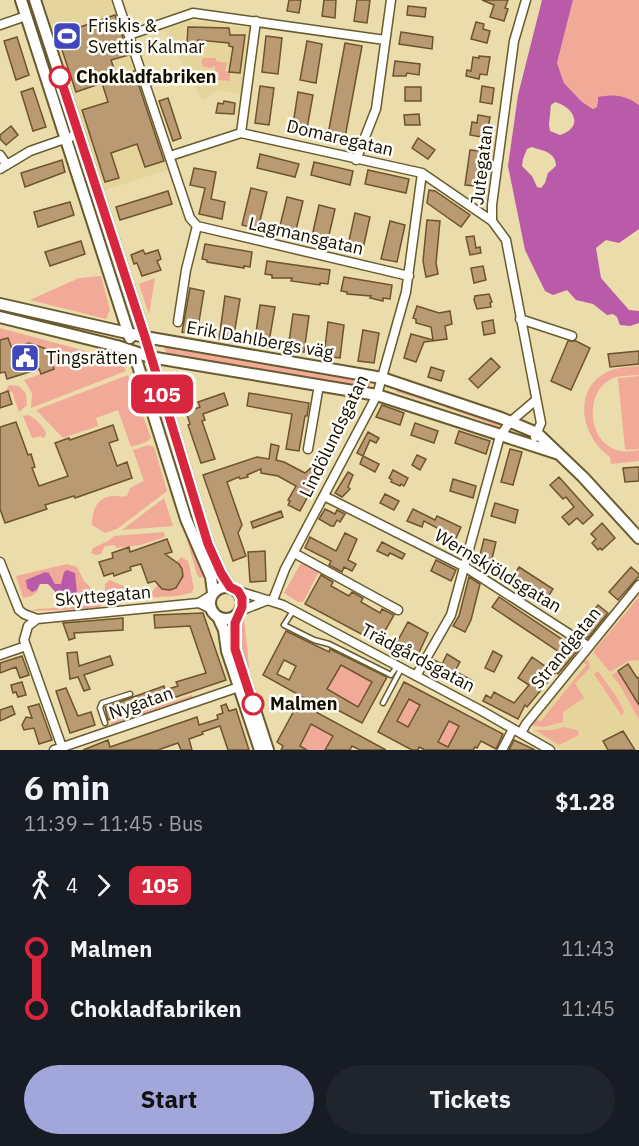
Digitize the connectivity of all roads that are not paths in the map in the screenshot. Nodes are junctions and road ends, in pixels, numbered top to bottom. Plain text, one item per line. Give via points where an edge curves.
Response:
1 (21, 0) edge
2 (35, 0) edge
3 (117, 0) edge
4 (391, 0) edge
5 (526, 0) edge
6 (26, 16) junction
7 (256, 21) junction
8 (0, 25) edge
9 (129, 35) junction
10 (385, 40) junction
11 (241, 133) junction
12 (79, 134) junction
13 (66, 138) junction
14 (0, 155) edge
15 (170, 156) junction
16 (356, 160) junction
17 (4, 167) edge
18 (422, 173) junction
19 (492, 221) junction
20 (196, 226) junction
21 (409, 276) junction
22 (0, 304) edge
23 (0, 317) edge
24 (520, 319) junction
25 (178, 322) dead end
26 (128, 334) junction
27 (572, 336) dead end
28 (145, 337) junction
29 (134, 352) junction
30 (150, 357) junction
31 (382, 378) junction
32 (319, 385) junction
33 (377, 395) junction
34 (536, 400) junction
35 (510, 422) junction
36 (537, 433) junction
37 (500, 436) junction
38 (530, 445) junction
39 (308, 449) dead end
40 (560, 454) junction
41 (324, 496) junction
42 (639, 538) edge
43 (294, 553) junction
44 (0, 562) edge
45 (465, 567) junction
46 (639, 585) edge
47 (234, 589) junction
48 (212, 594) junction
49 (271, 600) junction
50 (199, 603) junction
51 (398, 610) dead end
52 (294, 611) junction
53 (214, 613) junction
54 (239, 613) junction
55 (37, 619) junction
56 (25, 643) junction
57 (588, 646) junction
58 (0, 656) edge
59 (399, 667) junction
60 (416, 676) junction
61 (239, 687) junction
62 (130, 694) dead end
63 (383, 703) dead end
64 (105, 723) dead end
65 (517, 731) junction
66 (60, 749) edge
67 (260, 750) edge
68 (268, 750) edge
69 (502, 750) edge
70 (550, 750) edge

1 - 6 main road
2 - 12 main road
3 - 9 street
4 - 10 street
5 - 19 street, Jutegatan via 514,41
6 - 8 street
6 - 13 main road
7 - 9 street via 193,12
7 - 10 street
7 - 11 street
9 - 15 street
10 - 16 street via 376,109
11 - 15 street
11 - 16 street, Domaregatan
12 - 13 street
12 - 28 main road
13 - 17 street via 30,151
13 - 26 main road
14 - 17 street
15 - 20 street
16 - 18 street, Domaregatan
18 - 19 street, Domaregatan
18 - 21 street, Lindölundsgatan
19 - 24 street, Jutegatan via 506,240
20 - 21 street, Lagmansgatan
20 - 25 street
21 - 31 street, Lindölundsgatan
22 - 26 main road, Erik Dahlbergs väg
23 - 29 main road, Erik Dahlbergs väg
24 - 27 street
24 - 34 street, Jutegatan
26 - 28 main road, Erik Dahlbergs väg
26 - 29 main road
28 - 30 main road
28 - 31 main road, Erik Dahlbergs väg
29 - 30 main road, Erik Dahlbergs väg
29 - 48 main road via 186,519 211,577
30 - 32 main road, Erik Dahlbergs väg
30 - 47 main road via 208,544 221,573
31 - 33 street, Lindölundsgatan
31 - 35 main road, Erik Dahlbergs väg
32 - 33 main road, Erik Dahlbergs väg
32 - 39 street
33 - 37 main road, Erik Dahlbergs väg
33 - 41 street, Lindölundsgatan
34 - 35 street
34 - 36 street, Jutegatan via 541,423
35 - 36 main road, Erik Dahlbergs väg
35 - 37 street
36 - 38 street
36 - 40 main road, Erik Dahlbergs väg
37 - 38 main road, Erik Dahlbergs väg
37 - 45 street
38 - 40 main road, Erik Dahlbergs väg
40 - 42 main road
41 - 43 street, Lindölundsgatan
41 - 45 street, Wernskjöldsgatan
43 - 49 street, Lindölundsgatan
43 - 51 street
44 - 55 street via 19,610
45 - 57 street, Wernskjöldsgatan
45 - 60 street via 451,615
46 - 57 street, Strandgatan
47 - 48 main road via 222,587
47 - 49 street, Trädgårdsgatan
47 - 54 main road via 242,598
48 - 50 street, Skyttegatan
48 - 53 main road
49 - 52 street, Trädgårdsgatan
49 - 54 street
50 - 53 street
50 - 55 street, Skyttegatan
52 - 59 street, Trädgårdsgatan
52 - 59 lane via 284,625 385,673 391,675
53 - 54 main road via 231,619
53 - 61 main road via 224,630
54 - 68 main road via 235,649
55 - 56 street, Skyttegatan via 28,627
56 - 58 street
56 - 66 street
57 - 65 street, Strandgatan
59 - 60 street, Trädgårdsgatan
59 - 63 lane
60 - 65 street, Trädgårdsgatan
61 - 66 street, Nygatan
61 - 67 main road
62 - 64 lane via 102,703
65 - 69 street, Strandgatan
65 - 70 street, Trädgårdsgatan

